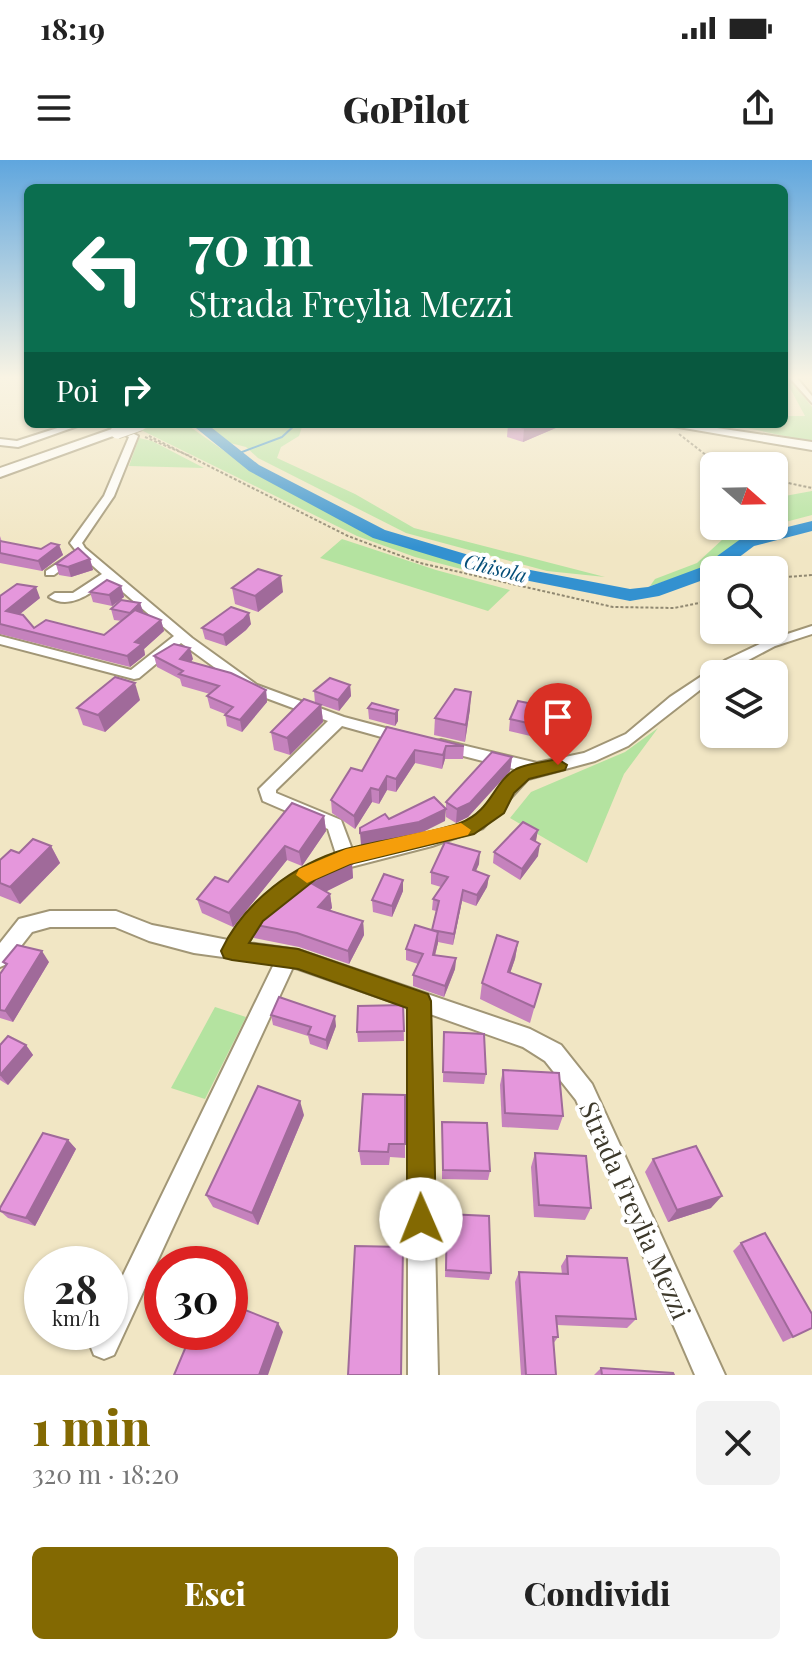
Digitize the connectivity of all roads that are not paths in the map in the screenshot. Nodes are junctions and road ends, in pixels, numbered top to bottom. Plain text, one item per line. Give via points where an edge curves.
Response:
1 (49, 434) edge
2 (92, 434) edge
3 (96, 434) edge
4 (140, 434) edge
5 (733, 434) edge
6 (749, 434) edge
7 (0, 442) edge
8 (812, 446) edge
9 (0, 465) edge
10 (0, 473) edge
11 (81, 550) junction
12 (50, 573) dead end
13 (109, 575) junction
14 (55, 597) dead end
15 (812, 630) edge
16 (182, 636) junction
17 (0, 640) edge
18 (339, 720) junction
19 (537, 769) junction
20 (346, 857) junction
21 (232, 951) junction
22 (0, 958) edge
23 (287, 958) junction
24 (419, 1001) junction
25 (128, 1294) edge
26 (423, 1375) edge
27 (710, 1375) edge

1 - 7 street via 18,444
2 - 9 highway
3 - 10 highway
4 - 11 street via 109,496 76,543
5 - 8 main road
6 - 8 main road
11 - 12 street
11 - 13 street
13 - 14 street via 76,597
13 - 16 street
15 - 19 street via 778,640 711,675 632,738 593,757
16 - 17 street via 134,675
16 - 18 street via 252,688
18 - 19 street
18 - 20 street via 267,789 269,797 335,825
19 - 20 street via 522,774 506,789 497,808 467,828
20 - 21 street via 308,874 270,901 255,914
21 - 22 street, Strada Freylia Mezzi via 149,933 116,919 82,917 26,925
21 - 23 street, Strada Freylia Mezzi
23 - 24 street, Strada Freylia Mezzi
23 - 25 street
24 - 26 street
24 - 27 street, Strada Freylia Mezzi via 530,1039 553,1053 584,1092

